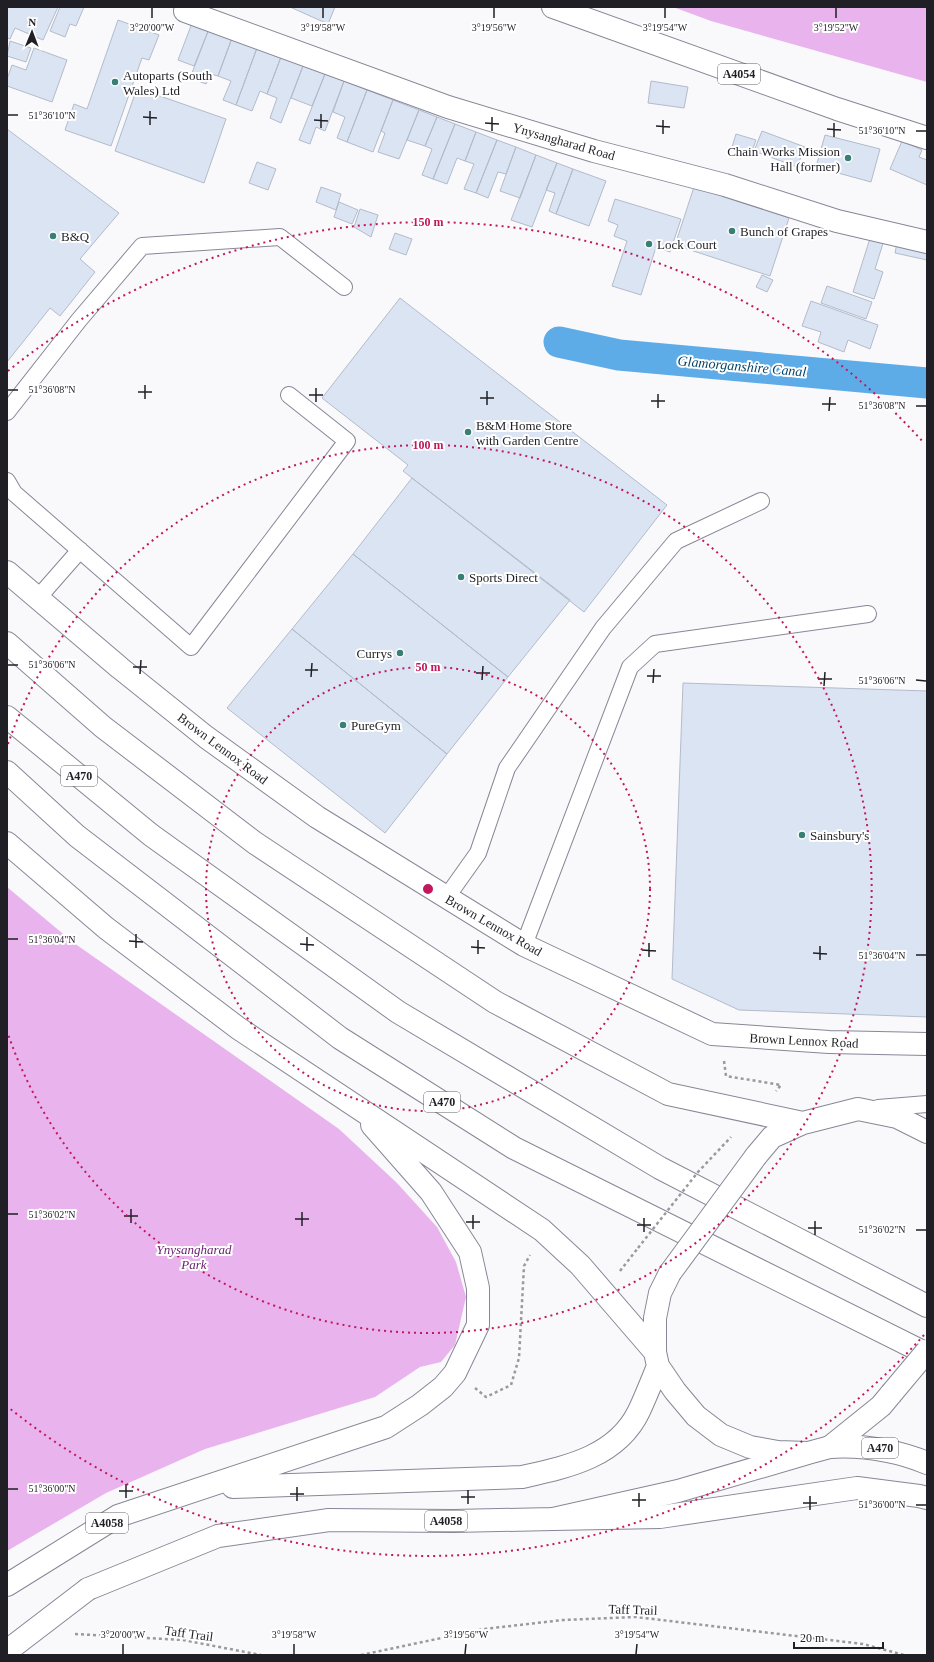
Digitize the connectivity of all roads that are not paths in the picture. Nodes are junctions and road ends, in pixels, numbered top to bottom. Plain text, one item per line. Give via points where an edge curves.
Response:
1 (553, 7) edge
2 (185, 11) dead end
3 (927, 138) edge
4 (927, 242) edge
5 (344, 287) dead end
6 (288, 395) dead end
7 (7, 412) edge
8 (7, 481) edge
9 (761, 502) dead end
10 (80, 550) junction
11 (7, 572) edge
12 (37, 599) junction
13 (868, 614) dead end
14 (7, 643) edge
15 (7, 717) edge
16 (7, 772) edge
17 (7, 843) edge
18 (446, 898) junction
19 (524, 945) junction
20 (927, 1044) edge
21 (353, 1103) junction
22 (927, 1104) edge
23 (858, 1109) junction
24 (803, 1123) junction
25 (927, 1132) edge
26 (927, 1306) edge
27 (927, 1352) edge
28 (656, 1359) junction
29 (830, 1447) junction
30 (808, 1453) junction
31 (927, 1463) edge
32 (204, 1489) junction
33 (927, 1498) edge
34 (553, 1519) junction
35 (12, 1580) edge
36 (7, 1651) edge

1 - 3 main road, A4054 via 837,109
2 - 4 main road, Ynysangharad Road via 448,107 594,151 725,185 837,221
5 - 7 lane via 280,237 142,246 79,320
6 - 10 lane via 348,441 191,647
8 - 10 lane via 14,493
9 - 18 lane via 676,540 603,628 506,768 478,853
10 - 12 lane
11 - 12 main road, Brown Lennox Road
12 - 18 main road, Brown Lennox Road via 206,737 317,817
13 - 19 lane via 655,644 630,667
14 - 24 main road via 103,727 256,843 495,1002 668,1094
15 - 26 main road, A470 via 151,835 398,1012 660,1168
16 - 27 main road, A470 via 77,836 340,1038 508,1144
17 - 21 main road via 106,928 219,1014
18 - 19 main road, Brown Lennox Road
19 - 20 main road, Brown Lennox Road via 712,1034 829,1042
21 - 28 main road via 542,1230 580,1265
21 - 32 main road via 431,1192 470,1252 478,1288 478,1325 455,1373 420,1405 386,1427
22 - 23 lane
23 - 24 main road
23 - 25 main road via 897,1116
24 - 28 main road, bridge via 772,1137 670,1273 660,1293 656,1318
27 - 29 main road, bridge via 881,1406
28 - 30 main road via 675,1391 696,1416 721,1435 750,1447 778,1452
28 - 32 main road, A4058 via 638,1412 620,1438 597,1456 563,1468 522,1477
29 - 30 main road
29 - 31 main road, A470 via 881,1448 904,1453
30 - 34 main road, A4058 via 678,1492
32 - 35 main road, A4058 via 118,1516
33 - 34 main road via 857,1488 660,1517
34 - 36 main road, A4058, bridge via 329,1520 218,1536 88,1589

